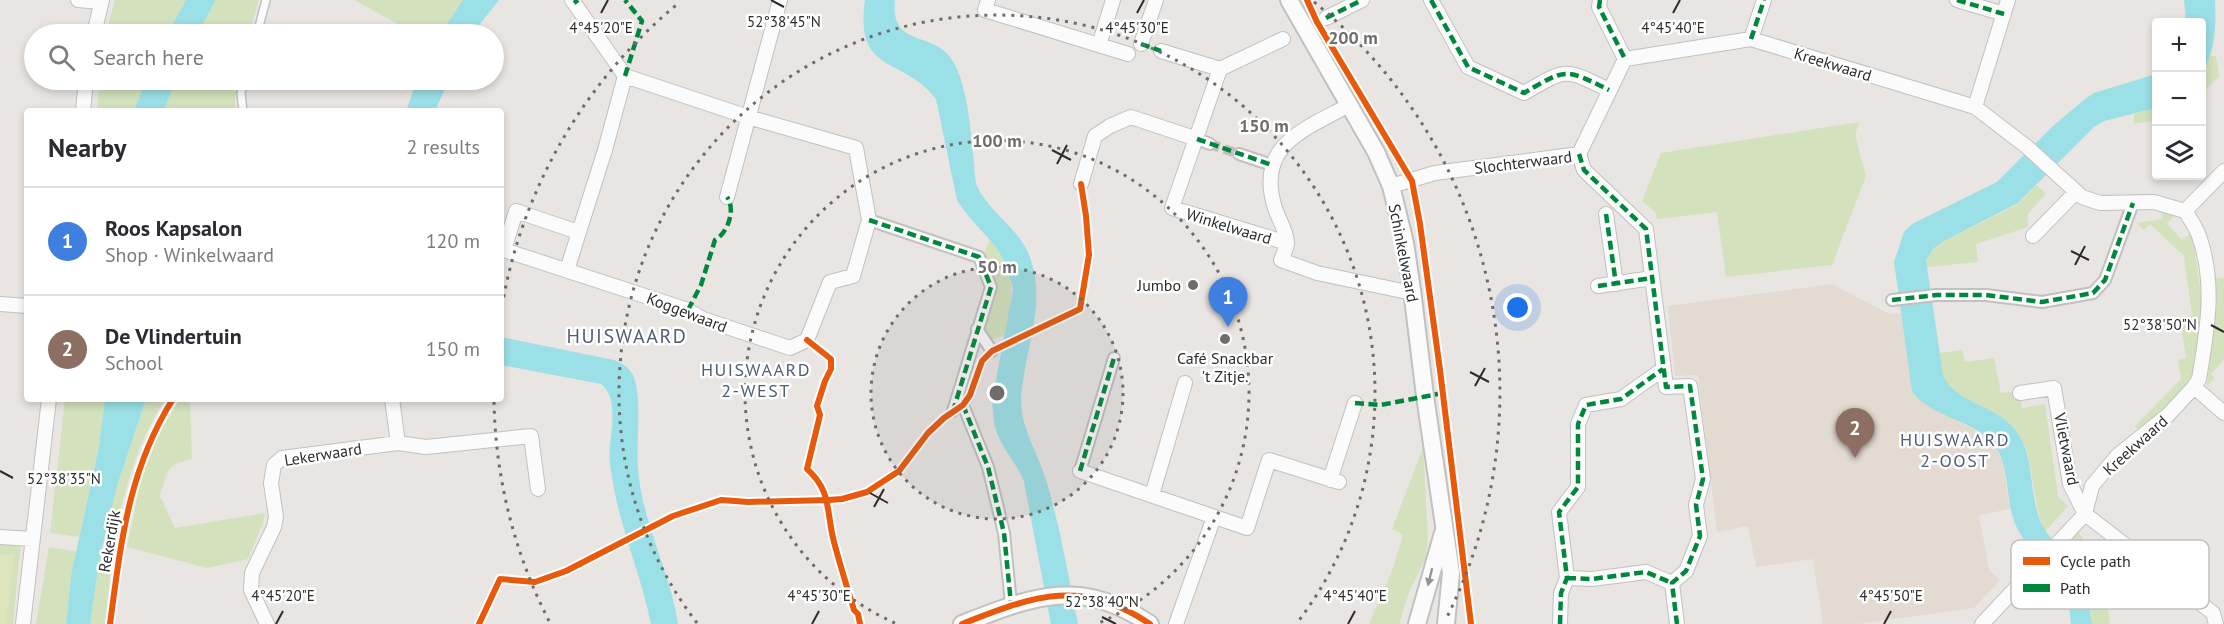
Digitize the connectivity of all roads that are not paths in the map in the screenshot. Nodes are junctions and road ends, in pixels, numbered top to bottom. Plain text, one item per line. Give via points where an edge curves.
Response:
1 (78, 0) edge
2 (266, 0) edge
3 (572, 0) edge
4 (780, 0) edge
5 (988, 0) edge
6 (1113, 0) edge
7 (1156, 0) edge
8 (1289, 0) edge
9 (1362, 0) edge
10 (1431, 0) edge
11 (1600, 0) edge
12 (1764, 0) edge
13 (1957, 0) edge
14 (2008, 0) edge
15 (101, 1) edge
16 (2004, 14) junction
17 (1326, 18) dead end
18 (96, 24) edge
19 (260, 24) edge
20 (1283, 39) dead end
21 (1752, 39) junction
22 (1142, 44) joint
23 (1099, 45) junction
24 (1161, 51) joint
25 (1128, 54) dead end
26 (1625, 59) junction
27 (1220, 69) junction
28 (625, 76) junction
29 (86, 90) edge
30 (242, 90) edge
31 (1610, 90) junction
32 (1349, 105) junction
33 (1976, 107) junction
34 (83, 108) edge
35 (243, 108) edge
36 (748, 117) junction
37 (1203, 142) junction
38 (1239, 154) tunnel mouth
39 (1579, 154) junction
40 (1272, 165) junction
41 (2224, 171) edge
42 (1081, 184) dead end
43 (1391, 186) junction
44 (2076, 192) junction
45 (727, 197) dead end
46 (2133, 203) junction
47 (2185, 211) junction
48 (1606, 214) dead end
49 (869, 220) junction
50 (578, 232) junction
51 (2033, 237) dead end
52 (1287, 243) junction
53 (567, 270) junction
54 (1652, 278) junction
55 (1616, 284) junction
56 (1598, 286) dead end
57 (1412, 292) junction
58 (1892, 300) dead end
59 (0, 304) edge
60 (24, 306) edge
61 (976, 329) junction
62 (992, 351) dead end
63 (1114, 358) dead end
64 (1663, 369) junction
65 (1185, 383) dead end
66 (2194, 387) junction
67 (2020, 393) dead end
68 (49, 402) edge
69 (392, 402) edge
70 (1355, 403) dead end
71 (963, 405) dead end
72 (953, 411) dead end
73 (2224, 413) edge
74 (398, 443) junction
75 (1080, 471) joint
76 (538, 489) dead end
77 (1152, 495) junction
78 (2085, 514) junction
79 (1214, 517) junction
80 (1444, 530) junction
81 (0, 537) edge
82 (32, 539) junction
83 (2060, 540) edge
84 (2119, 540) edge
85 (1567, 578) junction
86 (1672, 583) junction
87 (2011, 593) edge
88 (1011, 604) junction
89 (2208, 609) edge
90 (24, 624) edge
91 (267, 624) edge
92 (962, 624) edge
93 (1150, 624) edge
94 (1176, 624) edge
95 (1417, 624) edge
96 (1446, 624) edge
97 (1560, 624) edge
98 (1677, 624) edge
99 (1982, 624) edge
100 (2216, 624) edge

1 - 15 street
2 - 19 lane
3 - 28 street
4 - 36 street
5 - 23 street via 985,10
6 - 23 street
7 - 22 street
8 - 32 street, Schinkelwaard
9 - 17 street
10 - 31 street via 1468,67 1524,93 1557,74 1575,73
11 - 26 street via 1599,7
12 - 21 street
13 - 16 street
14 - 16 street
15 - 18 street
16 - 33 street
20 - 27 street
21 - 26 street, Kreekwaard
21 - 33 street, Kreekwaard
22 - 24 street
23 - 25 street
24 - 27 street
26 - 31 street
27 - 37 street, Winkelwaard
28 - 36 street, Koggewaard
28 - 50 street
29 - 34 street
30 - 35 lane
31 - 39 street
32 - 40 street via 1299,133 1282,147
32 - 43 street, Schinkelwaard
33 - 44 street, Kreekwaard
36 - 45 street
36 - 49 street, Koggewaard via 856,148
37 - 42 street via 1131,117 1095,136
37 - 52 street, Winkelwaard via 1172,208
38 - 40 street
39 - 43 street, Slochterwaard via 1435,173
39 - 54 street, Slochterwaard via 1584,170 1646,229
40 - 52 street, Winkelwaard via 1271,188
41 - 47 street
43 - 57 street, Schinkelwaard
44 - 46 street via 2100,203
44 - 51 street
46 - 47 street via 2154,202
46 - 58 street via 2105,280 2093,293 2042,302 1986,295
47 - 66 street via 2199,235 2210,316 2199,379
48 - 55 street
49 - 53 street, Koggewaard via 853,276 830,282 807,340 790,348
49 - 61 street via 979,256 991,287
50 - 53 street
50 - 53 street, Koggewaard via 516,211 504,250
52 - 57 street, Winkelwaard via 1281,260 1317,273
54 - 55 street
54 - 64 street, Slochterwaard
55 - 56 street
57 - 80 street, Schinkelwaard
59 - 60 street
61 - 62 street
61 - 72 street
63 - 75 street
64 - 85 street via 1621,399 1586,405 1578,424 1578,487 1560,512
64 - 86 street via 1666,387 1690,386 1703,479 1696,506 1700,536 1686,571
65 - 77 street
66 - 73 street
66 - 78 street, Kreekwaard via 2168,415 2117,456 2092,486
67 - 78 street, Vlietwaard via 2054,388 2070,484
68 - 82 street
69 - 74 street
70 - 79 street via 1334,481 1269,460 1248,528
71 - 88 street via 988,467 1004,533
74 - 76 street, Lekerwaard via 426,447 531,436
74 - 91 street, Lekerwaard via 282,458 274,465 271,483 276,517 252,573 251,590
75 - 77 street
77 - 79 street
78 - 83 street, Kreekwaard
78 - 84 street, Vlietwaard
79 - 94 street
80 -> 95 street, Schinkelwaard
80 - 96 street, Schinkelwaard via 1451,573
81 - 82 street
82 - 90 street
85 - 86 street via 1646,572
85 - 97 street via 1561,593
86 - 98 street
87 - 99 street, Kreekwaard
88 - 92 street
88 - 93 street via 1089,596 1116,604
89 - 100 street, Vlietwaard

